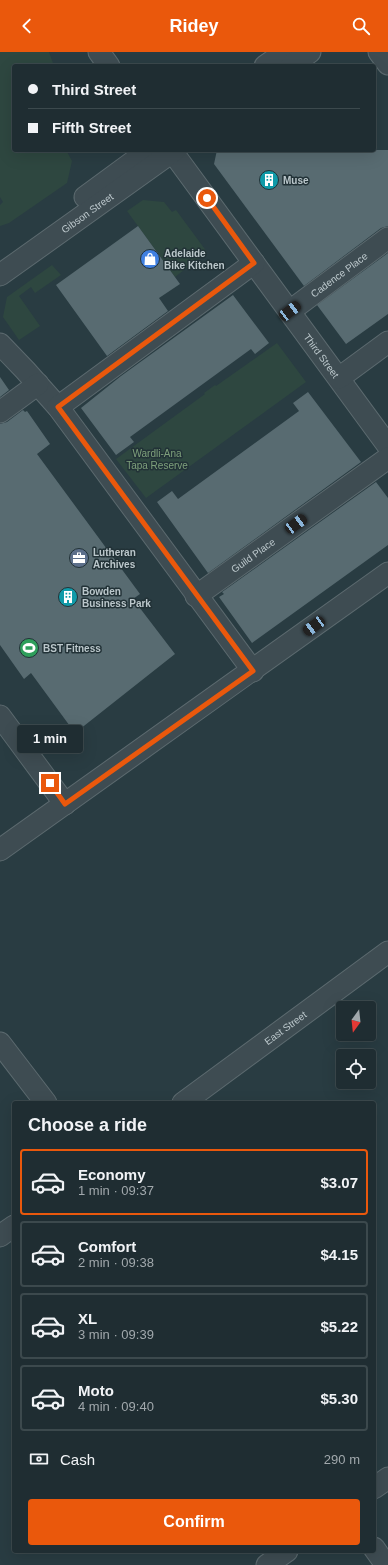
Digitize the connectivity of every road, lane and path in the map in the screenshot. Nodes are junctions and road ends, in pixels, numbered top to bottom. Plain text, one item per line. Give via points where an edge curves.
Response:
1 (99, 52) edge
2 (285, 52) edge
3 (310, 52) edge
4 (379, 52) edge
5 (108, 64) edge
6 (268, 64) edge
7 (294, 64) edge
8 (388, 64) edge
9 (146, 152) edge
10 (172, 152) edge
11 (174, 152) edge
12 (388, 238) edge
13 (0, 258) edge
14 (254, 263) junction
15 (0, 275) edge
16 (290, 311) junction
17 (388, 342) edge
18 (0, 344) edge
19 (339, 378) junction
20 (38, 384) junction
21 (58, 407) junction
22 (0, 412) edge
23 (388, 446) edge
24 (388, 458) edge
25 (388, 573) edge
26 (196, 596) junction
27 (253, 671) junction
28 (0, 716) edge
29 (65, 804) junction
30 (0, 850) edge
31 (388, 952) edge
32 (0, 1044) edge
33 (44, 1101) edge
34 (186, 1101) edge
35 (12, 1227) edge
36 (0, 1236) edge
37 (388, 1478) edge
38 (376, 1487) edge
39 (376, 1551) edge
40 (284, 1553) edge
41 (267, 1565) edge
42 (386, 1565) edge

1 - 5 street
2 - 6 street
3 - 7 street
4 - 8 street
9 - 13 street, Gibson Street
10 - 15 street, Gibson Street
11 - 14 street, Third Street
12 - 16 street, Cadence Place
14 - 16 street, Third Street
14 - 21 street
16 - 19 street, Third Street
17 - 19 street
18 - 20 street
19 - 23 street, Third Street
20 - 21 street
20 - 22 street
21 - 26 street
24 - 26 street, Guild Place
25 - 27 street
26 - 27 street
27 - 29 street
28 - 29 street
29 - 30 street
31 - 34 street, East Street
32 - 33 street
35 - 36 street
37 - 38 street
39 - 42 street
40 - 41 street

